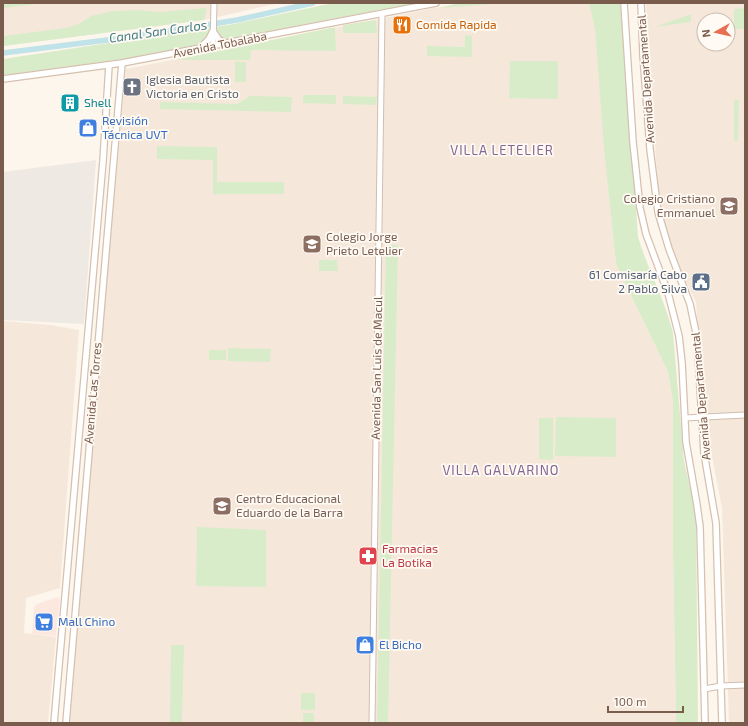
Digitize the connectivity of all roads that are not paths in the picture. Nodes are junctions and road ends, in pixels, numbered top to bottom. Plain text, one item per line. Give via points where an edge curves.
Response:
1 (214, 3) edge
2 (436, 3) edge
3 (624, 3) edge
4 (641, 3) edge
5 (382, 14) junction
6 (213, 29) junction
7 (226, 43) junction
8 (212, 46) junction
9 (198, 49) junction
10 (122, 63) junction
11 (110, 65) junction
12 (3, 79) edge
13 (103, 161) junction
14 (113, 161) junction
15 (745, 415) edge
16 (702, 417) junction
17 (685, 418) junction
18 (745, 685) edge
19 (721, 686) junction
20 (704, 689) junction
21 (54, 723) edge
22 (66, 723) edge
23 (372, 723) edge
24 (705, 723) edge
25 (722, 723) edge

1 - 6 street
2 - 5 main road, Avenida Tobalaba
3 - 17 main road, Avenida Departamental via 632,142 640,208 646,234 678,328
4 - 16 main road, Avenida Departamental via 646,93 657,205 665,240 688,296 694,320
5 - 7 main road, Avenida Tobalaba
5 - 23 street, Avenida San Luis de Macul
6 - 7 main road via 219,40
6 - 8 street
6 - 9 main road via 207,42
7 - 8 main road, Avenida Tobalaba
8 - 9 main road, Avenida Tobalaba
9 - 10 main road, Avenida Tobalaba
10 - 11 main road, Avenida Tobalaba
10 - 14 main road, Avenida Las Torres
11 - 12 main road, Avenida Tobalaba
11 - 13 main road, Avenida Las Torres
13 - 14 main road
13 - 21 main road, Avenida Las Torres
14 - 22 main road, Avenida Las Torres
15 - 16 street
16 - 17 street
16 - 19 main road, Avenida Departamental via 704,453 716,523
17 - 20 main road, Avenida Departamental via 687,452 700,527
18 - 19 street
19 - 20 street
19 - 25 main road, Avenida Departamental
20 - 24 main road, Avenida Departamental

